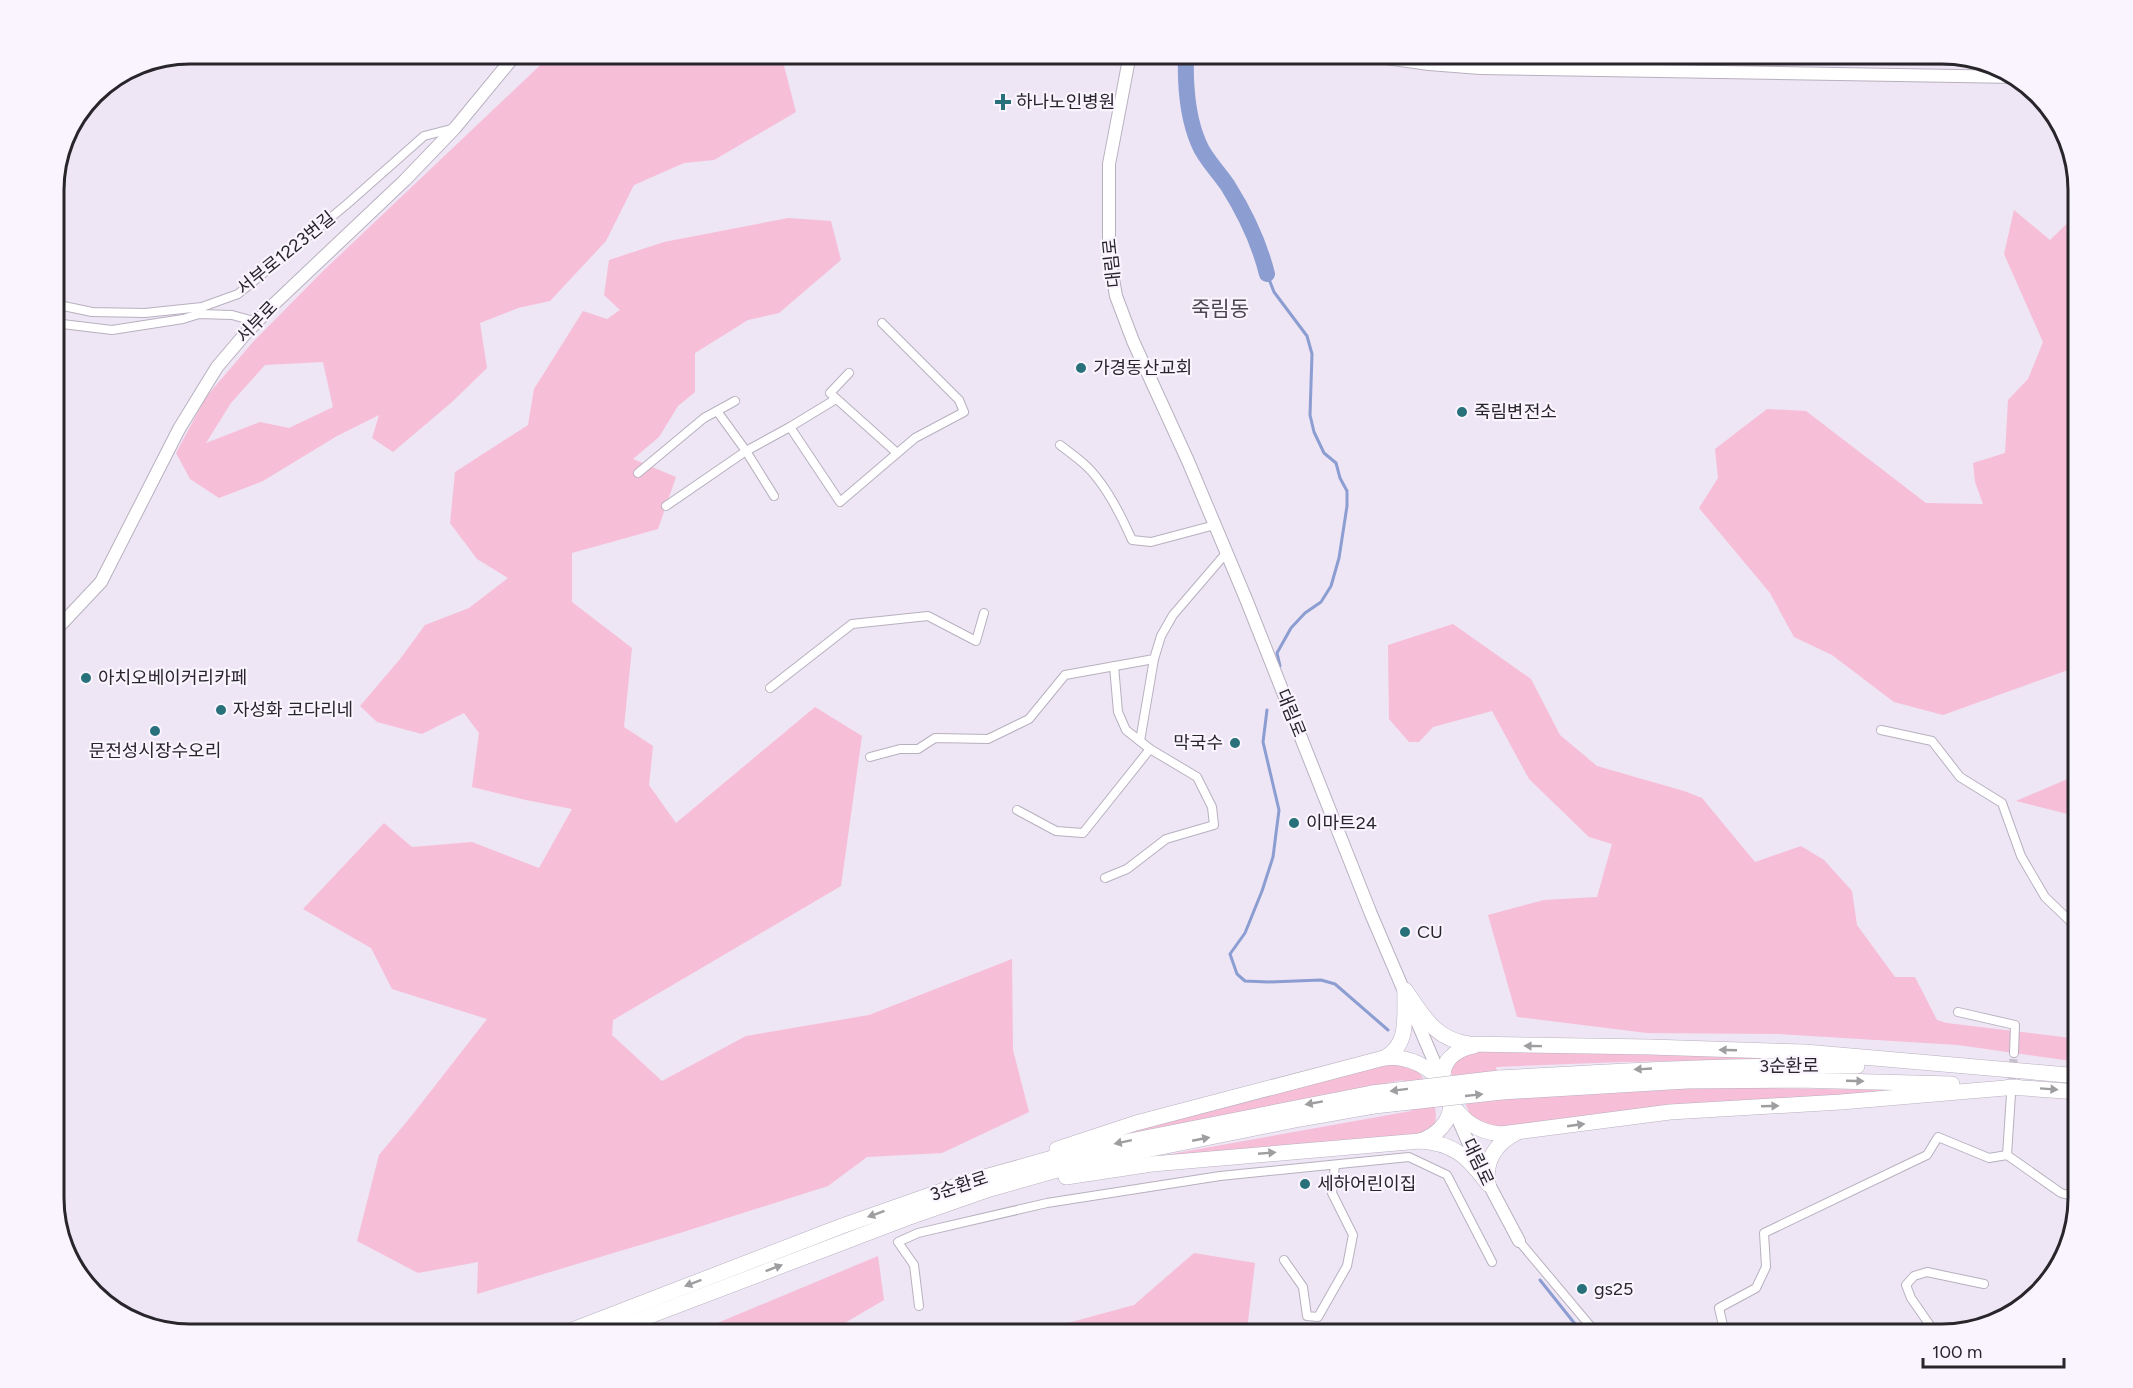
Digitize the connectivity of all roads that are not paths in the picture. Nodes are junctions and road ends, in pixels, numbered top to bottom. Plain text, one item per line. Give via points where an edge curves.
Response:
1 (1128, 64) edge
2 (1433, 64) edge
3 (507, 65) edge
4 (1995, 76) edge
5 (455, 128) junction
6 (65, 306) edge
7 (148, 313) junction
8 (257, 322) junction
9 (882, 323) dead end
10 (65, 324) edge
11 (148, 325) junction
12 (849, 373) dead end
13 (836, 399) junction
14 (735, 401) dead end
15 (717, 411) junction
16 (790, 427) junction
17 (1060, 445) dead end
18 (746, 451) junction
19 (897, 453) junction
20 (638, 473) dead end
21 (774, 496) dead end
22 (666, 506) dead end
23 (1215, 525) junction
24 (1227, 552) junction
25 (984, 613) dead end
26 (65, 620) edge
27 (1154, 659) junction
28 (1114, 666) junction
29 (770, 688) dead end
30 (1881, 730) dead end
31 (1140, 741) junction
32 (1150, 749) junction
33 (870, 758) dead end
34 (1017, 810) dead end
35 (1105, 878) dead end
36 (2068, 919) edge
37 (1405, 990) junction
38 (1958, 1012) dead end
39 (1480, 1045) junction
40 (2014, 1053) tunnel mouth
41 (1384, 1058) junction
42 (2068, 1075) edge
43 (2068, 1075) edge
44 (1443, 1082) junction
45 (1501, 1085) junction
46 (2014, 1090) junction
47 (2068, 1092) edge
48 (1373, 1100) junction
49 (1452, 1103) junction
50 (1518, 1132) junction
51 (1420, 1141) junction
52 (2007, 1155) junction
53 (1335, 1165) junction
54 (1488, 1184) junction
55 (2068, 1195) edge
56 (910, 1202) junction
57 (941, 1206) junction
58 (1519, 1240) joint
59 (1284, 1260) dead end
60 (1492, 1262) dead end
61 (1984, 1284) dead end
62 (919, 1306) dead end
63 (588, 1324) edge
64 (628, 1324) edge
65 (1589, 1324) edge
66 (1723, 1324) edge
67 (1929, 1324) edge

1 - 23 street, 대림로 via 1109,164 1109,256 1116,296
2 - 4 street
3 - 5 street, 서부로
5 - 7 street, 서부로1223번길 via 424,136 238,294 202,307
5 - 8 street, 서부로
6 - 7 street, 서부로1223번길 via 92,312
7 - 11 street
8 - 11 street via 232,315 199,314
8 - 26 street, 서부로 via 217,367 200,393 101,582
9 - 19 street via 959,399 964,412 915,438
10 - 11 street via 112,330
12 - 13 street via 830,393
13 - 16 street
13 - 19 street
14 - 15 street
15 - 18 street
15 - 20 street via 704,417
16 - 18 street
16 - 19 street via 840,502
17 - 23 street via 1097,479 1119,510 1132,540 1151,542
18 - 21 street
18 - 22 street
23 - 24 street, 대림로
24 - 27 street via 1173,615
24 - 37 street, 대림로
25 - 29 street via 976,641 928,616 852,624
27 - 28 street
27 - 31 street
28 - 31 street via 1118,712 1126,730
28 - 33 street via 1065,675 1029,718 988,739 935,738 918,750 900,748
30 - 36 street via 1932,741 1960,777 2002,803 2021,856 2045,897
31 - 32 street
32 - 34 street via 1083,833 1056,831
32 - 35 street via 1197,777 1212,807 1214,825 1166,839 1127,869
37 - 39 highway via 1438,1034
37 - 41 highway via 1402,1041
37 - 44 street, 대림로
38 - 40 street via 2015,1025
42 -> 39 highway via 1805,1052
39 - 44 highway via 1450,1057 1443,1069
41 - 44 highway via 1413,1061
41 - 56 highway via 1097,1135
43 -> 45 highway, 3순환로 via 1946,1067 1790,1065 1645,1069
44 - 49 street, 대림로
45 -> 46 highway, 3순환로 via 1798,1080
45 - 48 highway, bridge
46 -> 47 highway, 3순환로
50 -> 46 highway via 1670,1113
46 - 52 street
48 -> 56 highway, 3순환로 via 1214,1123 1067,1155
57 -> 48 highway, 3순환로 via 1082,1163 1300,1119
49 - 50 highway via 1479,1130
49 - 51 highway via 1445,1123
49 - 54 street, 대림로
50 - 54 highway via 1493,1152 1488,1164
51 - 54 highway via 1459,1152
57 -> 51 highway via 1066,1177 1152,1164
52 - 55 street
52 - 66 street via 1989,1158 1938,1137 1927,1155 1764,1233 1766,1267 1756,1288 1719,1308
53 - 59 street via 1332,1193 1353,1235 1347,1266 1318,1317 1307,1316 1303,1287
53 - 60 street via 1409,1157 1447,1175
53 - 62 street via 1220,1176 1047,1203 918,1233 898,1242 914,1265
54 - 58 street, 대림로
56 -> 63 highway, 3순환로
64 -> 57 highway, 3순환로
58 - 65 street, 대림로
61 - 67 street via 1927,1272 1914,1276 1906,1285

